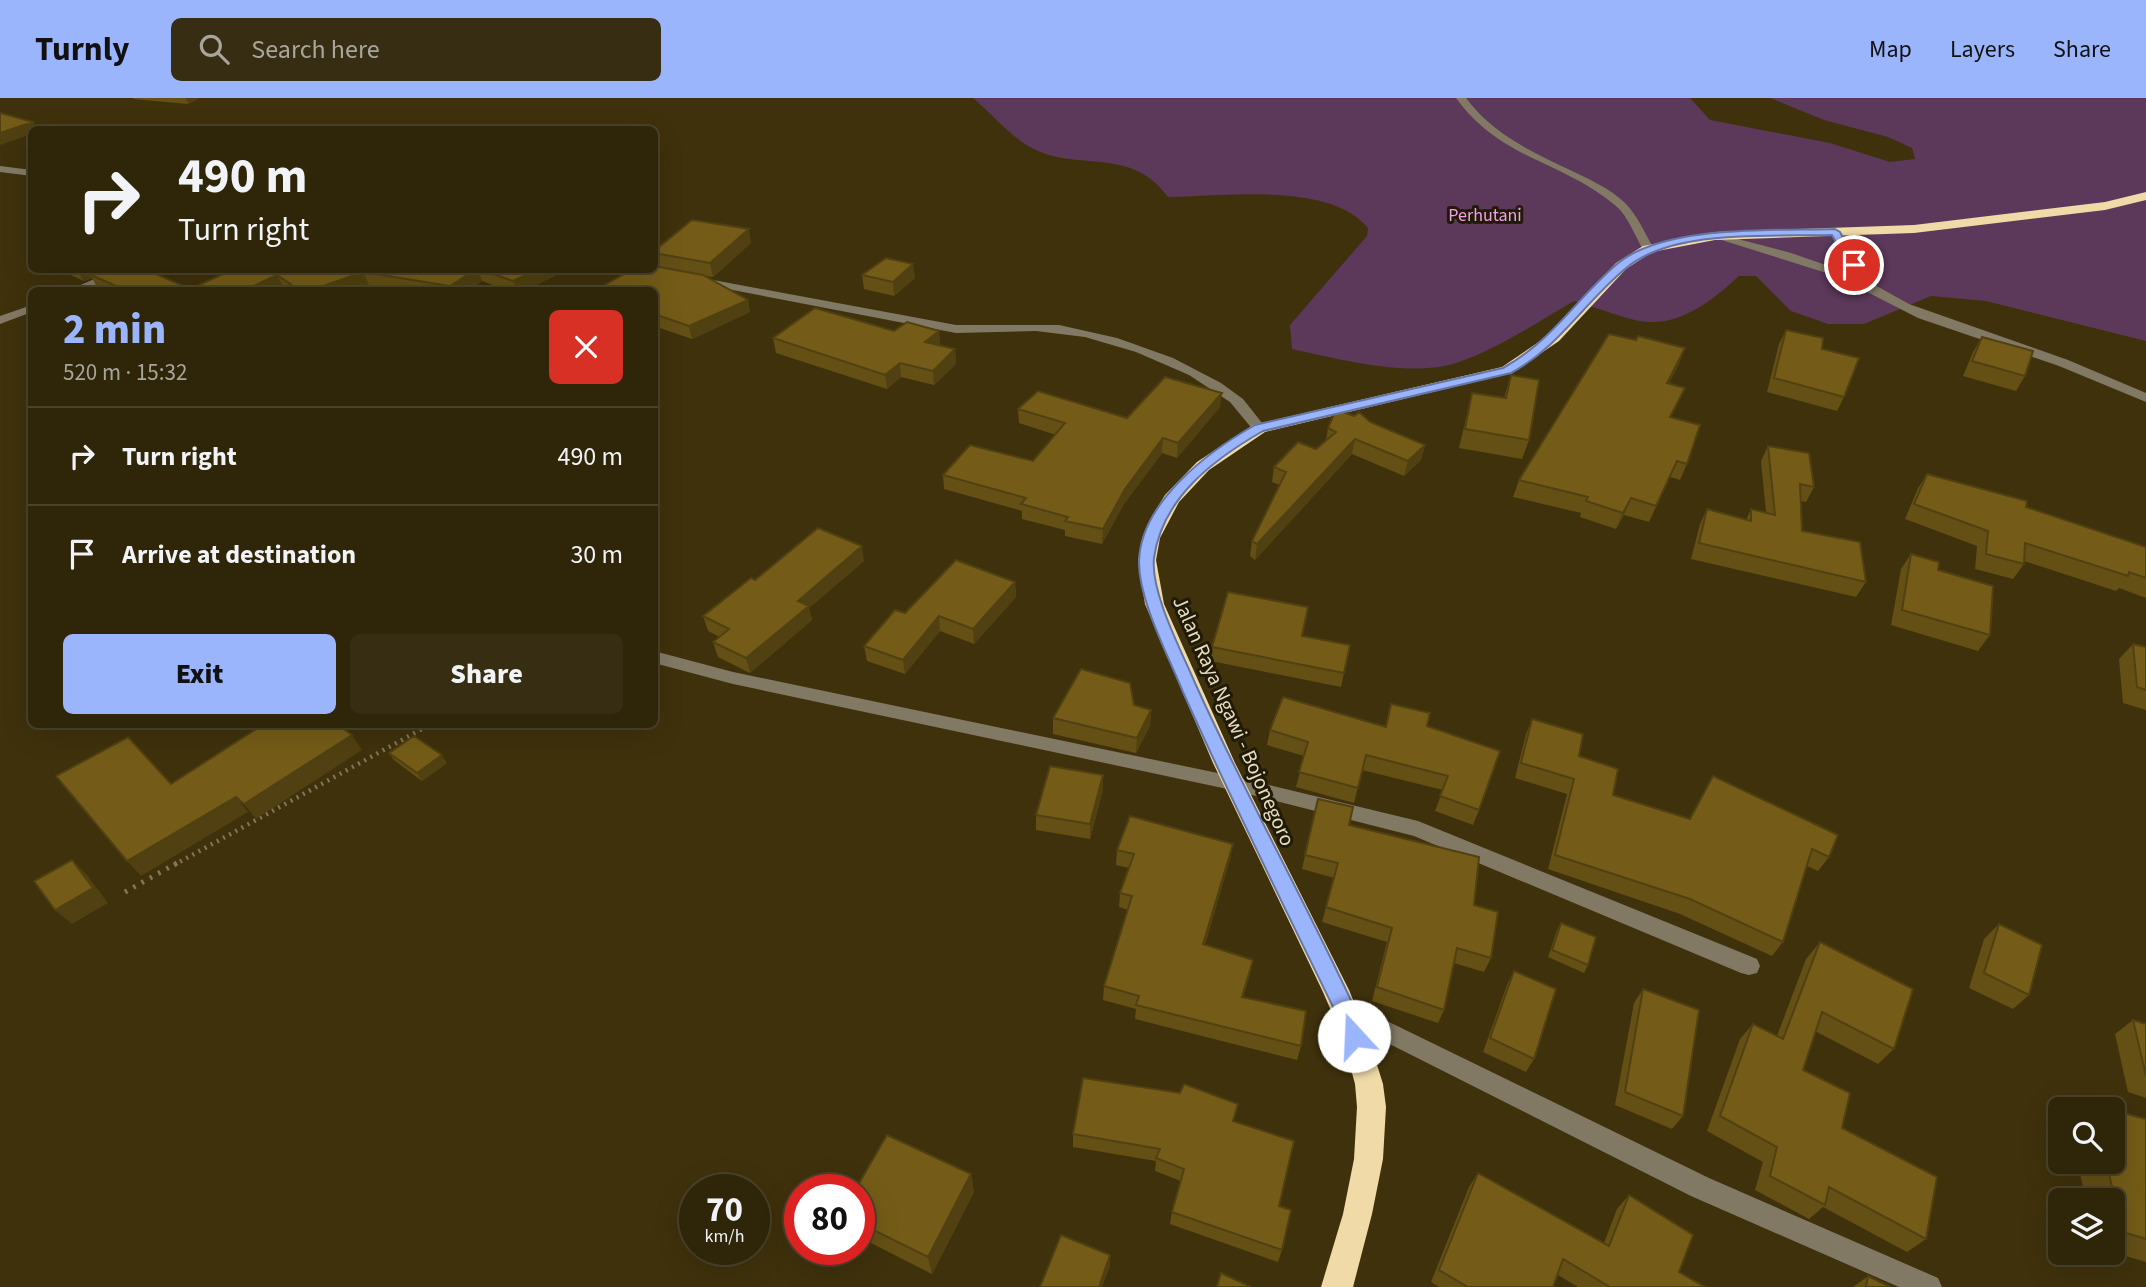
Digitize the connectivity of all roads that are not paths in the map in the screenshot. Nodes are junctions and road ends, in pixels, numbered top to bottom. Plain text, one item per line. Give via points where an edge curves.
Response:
1 (1461, 98) edge
2 (0, 169) edge
3 (28, 172) edge
4 (2146, 196) edge
5 (1835, 232) junction
6 (1715, 236) junction
7 (1648, 249) junction
8 (117, 273) edge
9 (658, 273) edge
10 (1859, 281) junction
11 (82, 287) edge
12 (28, 310) edge
13 (0, 320) edge
14 (2146, 398) edge
15 (1259, 428) junction
16 (658, 658) edge
17 (1232, 783) junction
18 (1749, 966) dead end
19 (1346, 1011) junction
20 (1337, 1287) edge
21 (1929, 1287) edge

1 - 7 street via 1486,128 1621,205
2 - 3 street
4 - 5 highway, Jalan Raya Ngawi - Bojonegoro via 2105,206 1914,229
5 - 6 highway, Jalan Raya Ngawi - Bojonegoro
5 - 10 street
6 - 7 highway, Jalan Raya Ngawi - Bojonegoro
6 - 10 street
7 - 15 highway, Jalan Raya Ngawi - Bojonegoro via 1621,266 1554,338 1507,370
8 - 11 street
9 - 15 street via 945,328 1081,331 1203,377 1236,400
10 - 14 street via 1919,314 2020,347
12 - 13 street
15 - 17 highway, Jalan Raya Ngawi - Bojonegoro via 1224,448 1180,488 1153,531 1146,562 1158,616
16 - 17 street via 733,678
17 - 18 street via 1418,830
17 - 19 highway, Jalan Raya Ngawi - Bojonegoro
19 - 20 highway, Jalan Raya Ngawi - Bojonegoro via 1369,1086 1370,1139 1353,1234
19 - 21 street via 1700,1187

